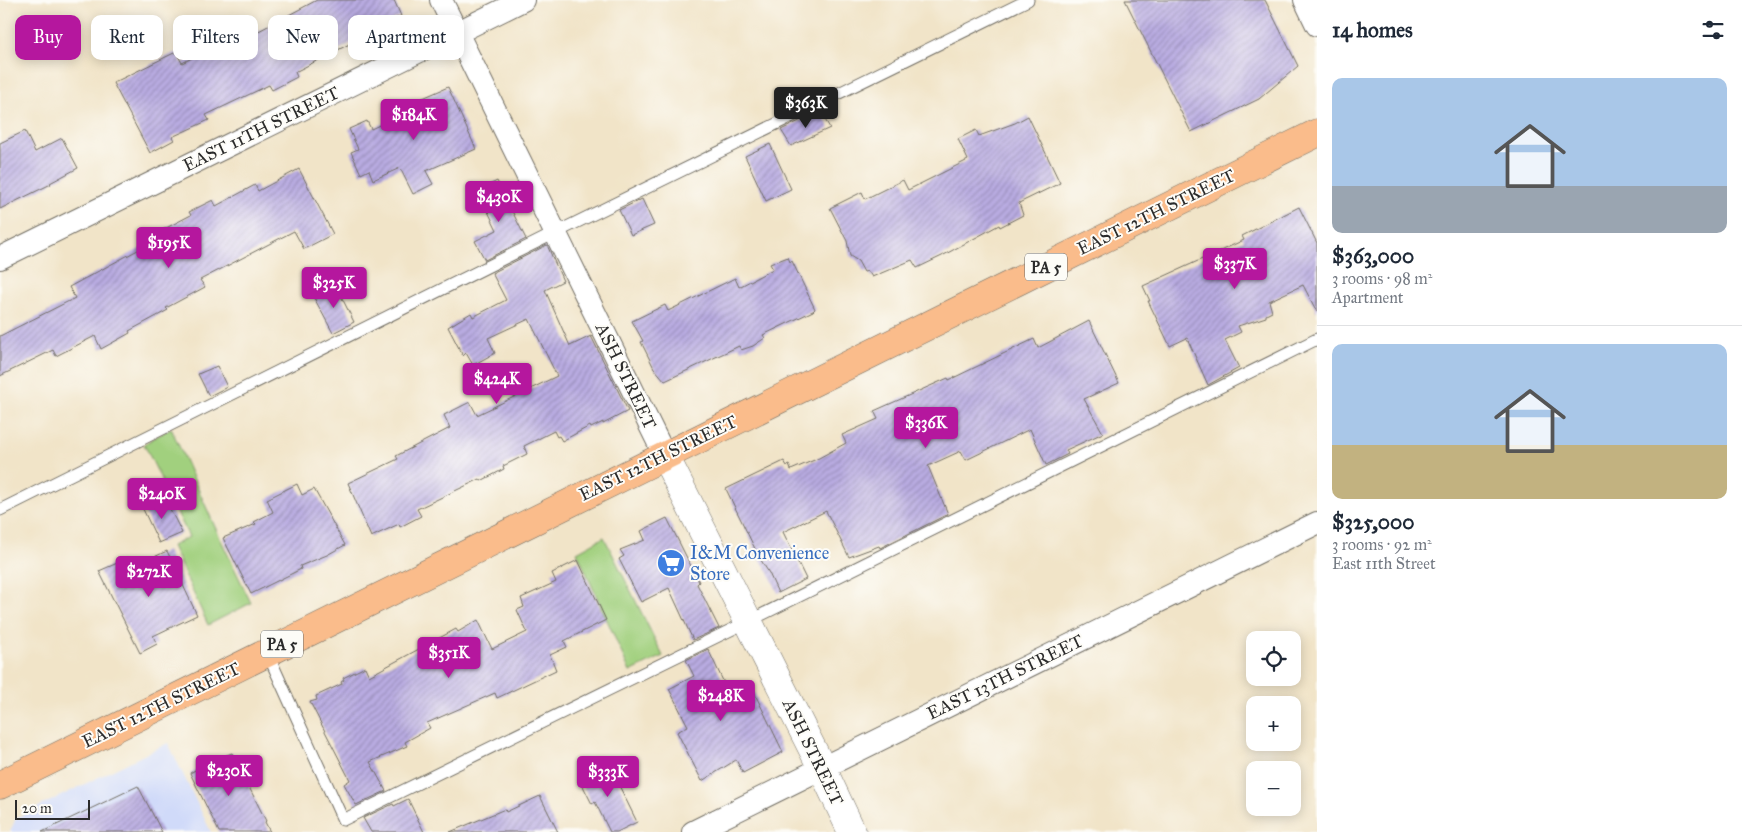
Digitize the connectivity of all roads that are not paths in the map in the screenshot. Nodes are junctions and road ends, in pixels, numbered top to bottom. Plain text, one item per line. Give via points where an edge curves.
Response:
1 (441, 0) edge
2 (523, 0) edge
3 (1028, 0) edge
4 (1304, 0) edge
5 (448, 15) edge
6 (1317, 25) edge
7 (464, 30) edge
8 (464, 47) edge
9 (402, 60) edge
10 (1317, 133) edge
11 (555, 233) junction
12 (0, 258) edge
13 (1317, 339) edge
14 (664, 456) junction
15 (0, 510) edge
16 (1317, 523) edge
17 (747, 622) junction
18 (267, 652) junction
19 (822, 768) junction
20 (0, 785) edge
21 (693, 832) edge
22 (852, 832) edge

1 - 5 street, ASH STREET
2 - 7 street, EAST 11TH STREET
3 - 11 lane
4 - 6 street
8 - 11 street, ASH STREET
9 - 12 street, EAST 11TH STREET
10 - 14 main road, EAST 12TH STREET / PA 5
11 - 14 street, ASH STREET
11 - 15 lane
13 - 17 lane
14 - 17 street, ASH STREET
14 - 18 main road, EAST 12TH STREET / PA 5
16 - 19 street, EAST 13TH STREET
17 - 18 lane via 342,820
17 - 19 street, ASH STREET
18 - 20 main road, EAST 12TH STREET / PA 5
19 - 21 street, EAST 13TH STREET
19 - 22 street, ASH STREET

